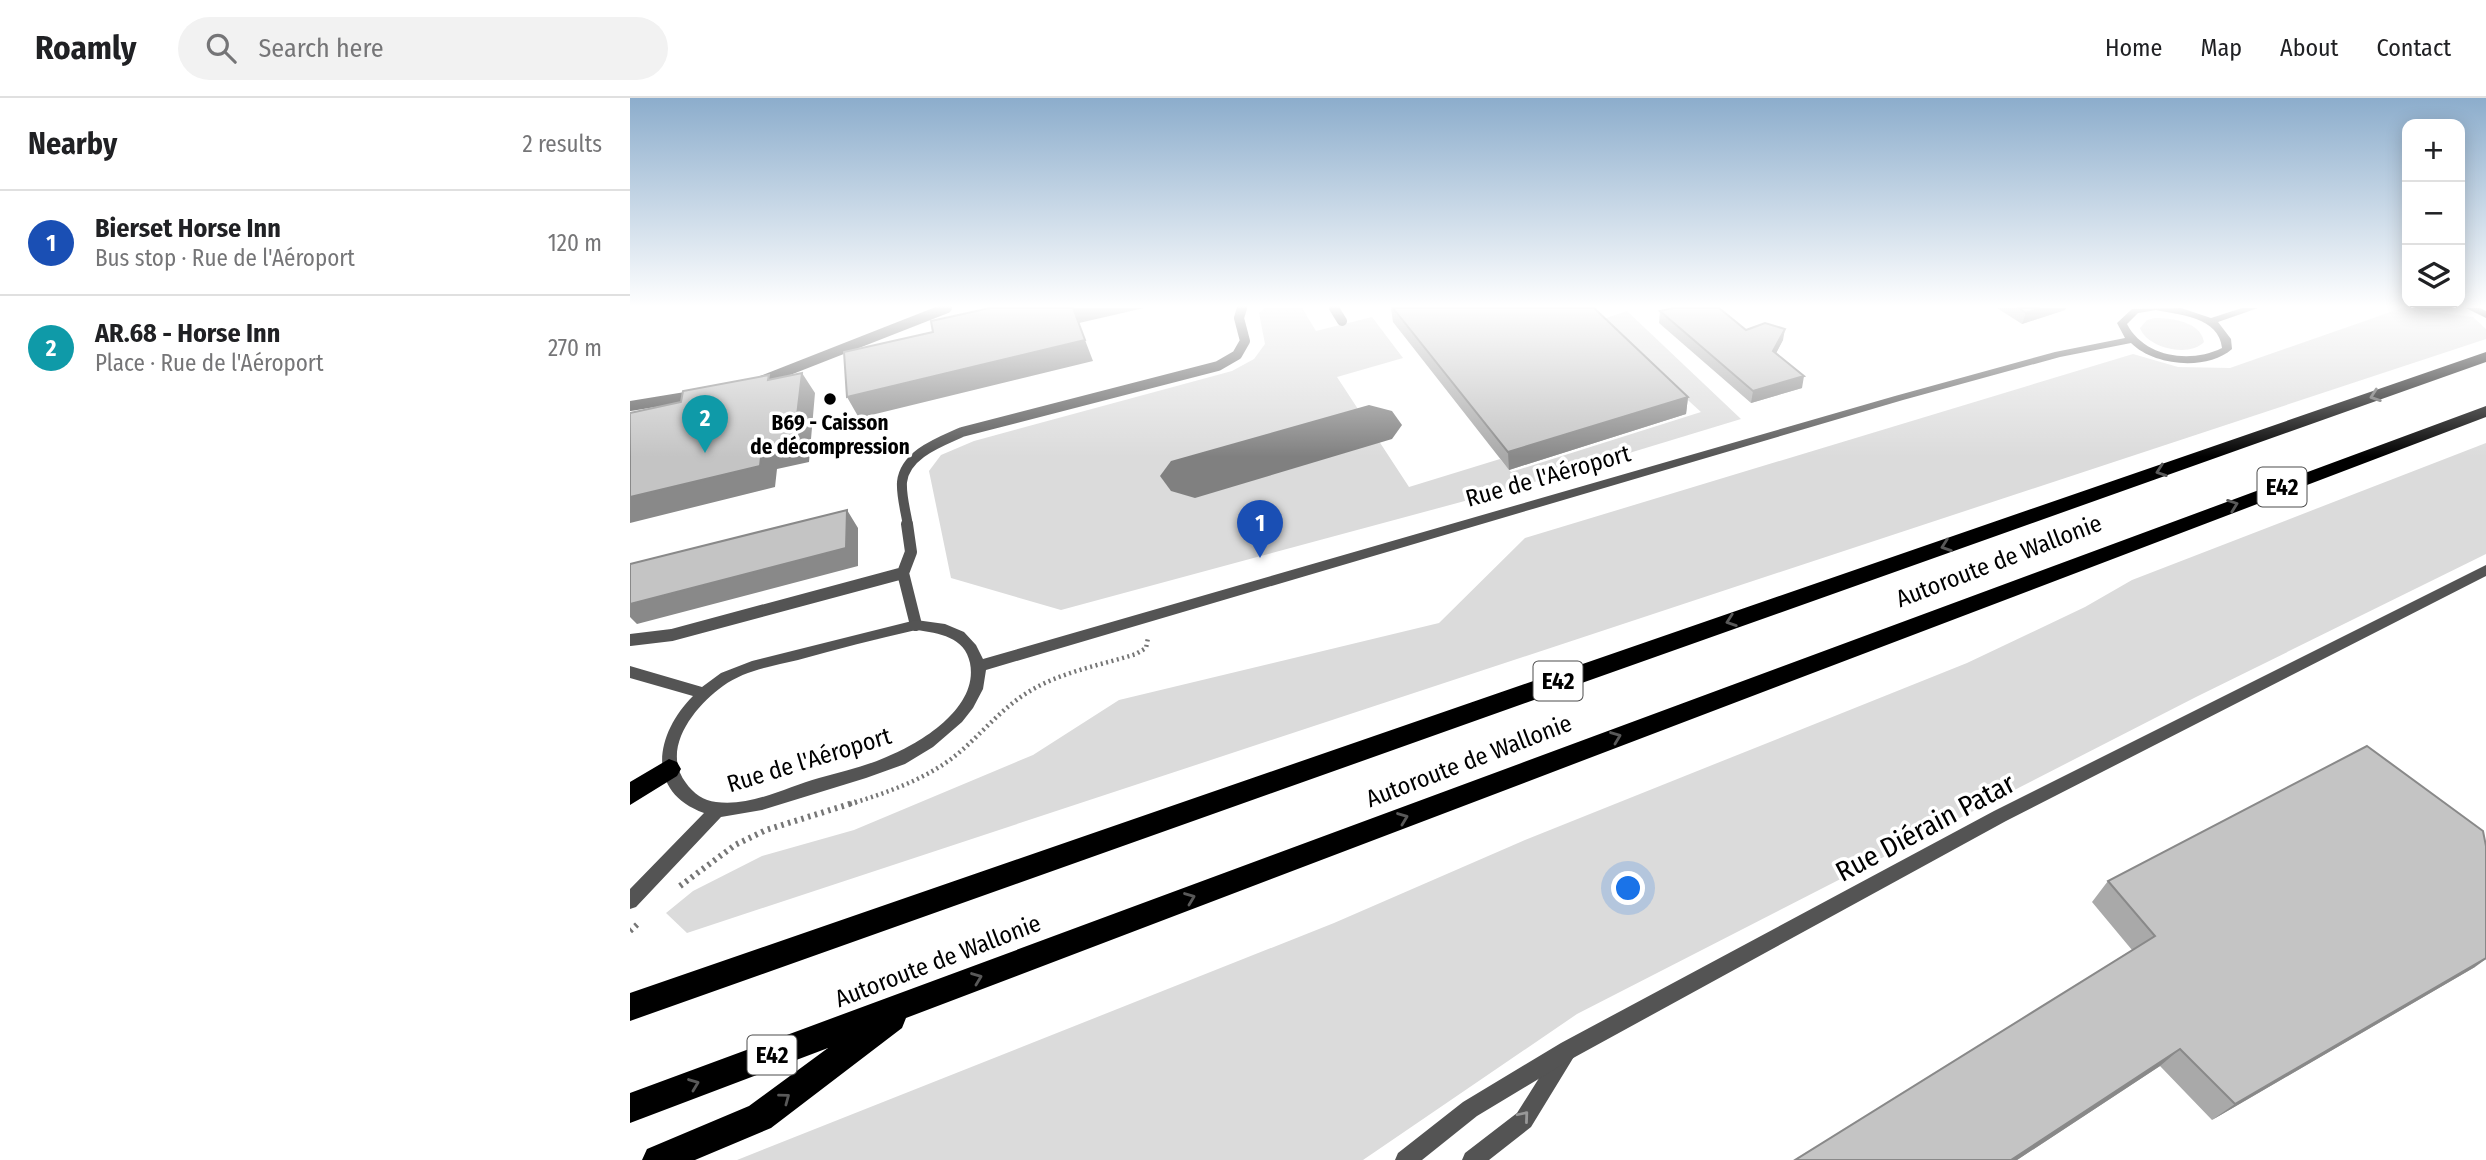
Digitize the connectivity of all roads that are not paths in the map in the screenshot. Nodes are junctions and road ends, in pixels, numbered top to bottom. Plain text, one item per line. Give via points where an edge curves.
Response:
1 (825, 358) edge
2 (1233, 358) edge
3 (2046, 358) edge
4 (2180, 358) edge
5 (2213, 358) edge
6 (2484, 358) edge
7 (752, 383) edge
8 (705, 393) edge
9 (630, 406) edge
10 (2486, 411) edge
11 (2486, 570) edge
12 (903, 573) junction
13 (916, 625) junction
14 (630, 640) edge
15 (979, 666) junction
16 (630, 672) edge
17 (704, 693) junction
18 (669, 769) junction
19 (630, 795) edge
20 (717, 810) junction
21 (630, 901) edge
22 (913, 1002) junction
23 (630, 1007) edge
24 (1568, 1050) junction
25 (630, 1108) edge
26 (658, 1160) edge
27 (1405, 1160) edge
28 (1472, 1160) edge

1 - 7 lane
2 - 12 lane via 1218,366 962,432 930,446 908,465 902,482 911,552
3 - 15 street, Rue de l'Aéroport
4 - 5 street
6 -> 23 highway, Autoroute de Wallonie / E42
8 - 9 lane
22 -> 10 highway, Autoroute de Wallonie / E42
11 - 24 street, Rue Diérain Patar via 2000,816
12 - 13 lane
12 - 14 lane via 671,635
13 - 15 street via 963,636
13 - 17 street via 739,671
15 - 20 street, Rue de l'Aéroport via 977,687 968,706 923,746 898,760 774,798
16 - 17 street
17 - 18 street via 668,747
18 - 19 highway
18 - 20 street, Rue de l'Aéroport via 677,787 693,801
20 - 21 street
25 -> 22 highway, Autoroute de Wallonie / E42
26 -> 22 highway via 760,1117
24 - 27 street, Rue Diérain Patar via 1470,1109
28 -> 24 street via 1524,1119

